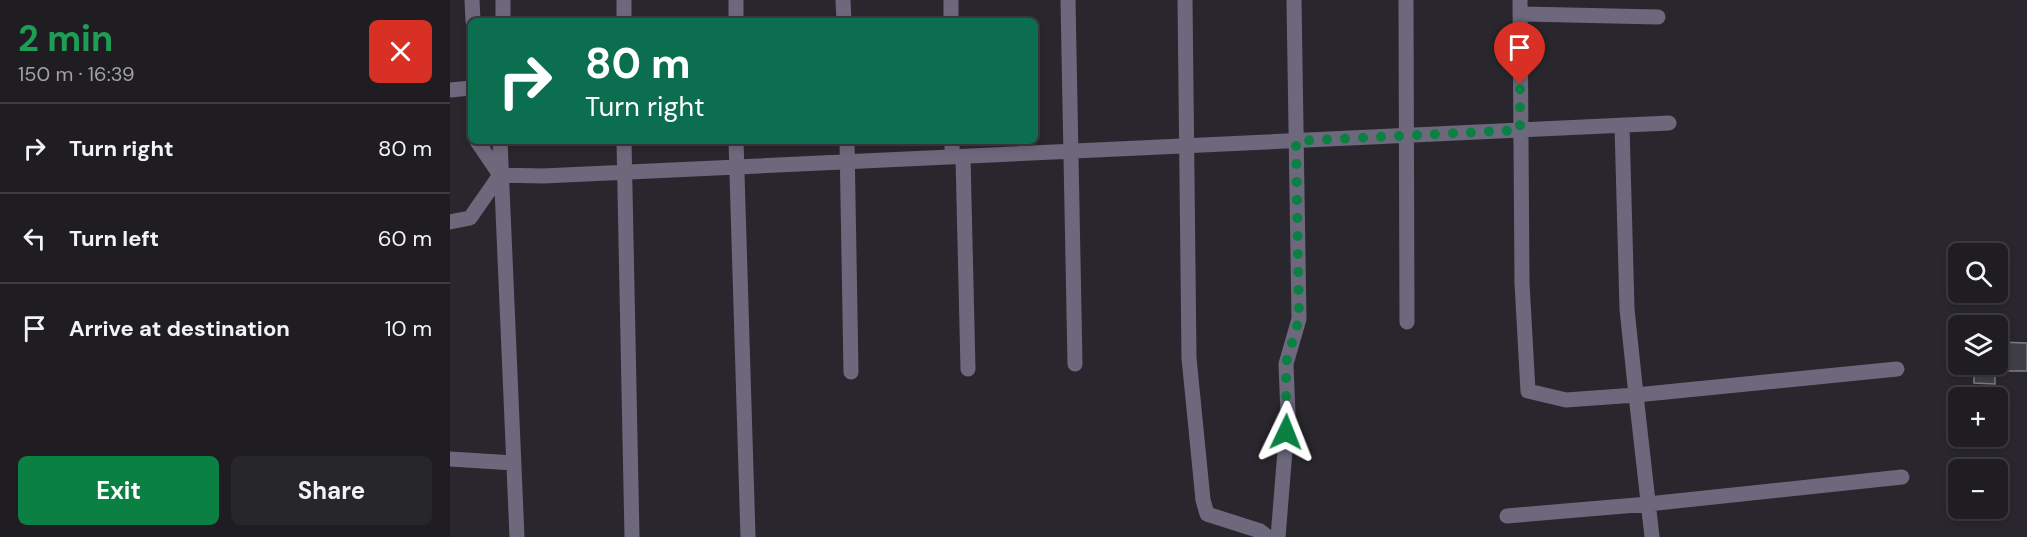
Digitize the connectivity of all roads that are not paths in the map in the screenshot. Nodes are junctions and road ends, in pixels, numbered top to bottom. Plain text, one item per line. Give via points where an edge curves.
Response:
1 (472, 0) edge
2 (503, 0) edge
3 (624, 0) edge
4 (736, 0) edge
5 (843, 0) edge
6 (951, 0) edge
7 (1068, 0) edge
8 (1185, 0) edge
9 (1294, 0) edge
10 (1406, 0) edge
11 (1520, 7) edge
12 (1658, 17) dead end
13 (473, 18) edge
14 (503, 18) edge
15 (624, 18) edge
16 (736, 18) edge
17 (844, 18) edge
18 (951, 18) edge
19 (468, 88) edge
20 (450, 90) edge
21 (1669, 123) dead end
22 (1622, 125) junction
23 (1520, 130) junction
24 (1406, 136) junction
25 (1296, 141) junction
26 (479, 144) edge
27 (500, 144) edge
28 (624, 144) edge
29 (735, 144) edge
30 (847, 144) edge
31 (953, 144) edge
32 (1186, 147) junction
33 (1071, 152) junction
34 (957, 157) junction
35 (848, 162) junction
36 (735, 167) junction
37 (624, 172) junction
38 (500, 175) junction
39 (450, 222) edge
40 (1407, 322) dead end
41 (1075, 364) dead end
42 (968, 369) dead end
43 (1897, 369) dead end
44 (851, 372) dead end
45 (1636, 395) junction
46 (450, 459) edge
47 (513, 463) junction
48 (1902, 477) dead end
49 (1648, 504) junction
50 (1507, 516) dead end
51 (517, 537) edge
52 (632, 537) edge
53 (748, 537) edge
54 (1268, 537) edge
55 (1278, 537) edge
56 (1652, 537) edge

1 - 13 street
2 - 14 street
3 - 15 street
4 - 16 street
5 - 17 street
6 - 18 street
7 - 33 street
8 - 32 street
9 - 25 street
10 - 24 street
11 - 12 street
11 - 23 street
19 - 20 street
21 - 22 street
22 - 23 street
22 - 45 street via 1627,309
23 - 24 street
23 - 45 street via 1528,391 1566,400
24 - 25 street
24 - 40 street
25 - 32 street
25 - 55 street via 1299,319 1286,363 1288,414
26 - 38 street
27 - 38 street
28 - 37 street
29 - 36 street
30 - 35 street
31 - 34 street
32 - 33 street
32 - 54 street via 1189,358 1203,500 1207,514
33 - 34 street
33 - 41 street
34 - 35 street
34 - 42 street
35 - 36 street
35 - 44 street
36 - 37 street
36 - 53 street
37 - 38 street
37 - 52 street
38 - 39 street via 470,218
38 - 47 street
43 - 45 street
45 - 49 street
46 - 47 street
47 - 51 street
48 - 49 street
49 - 50 street
49 - 56 street

